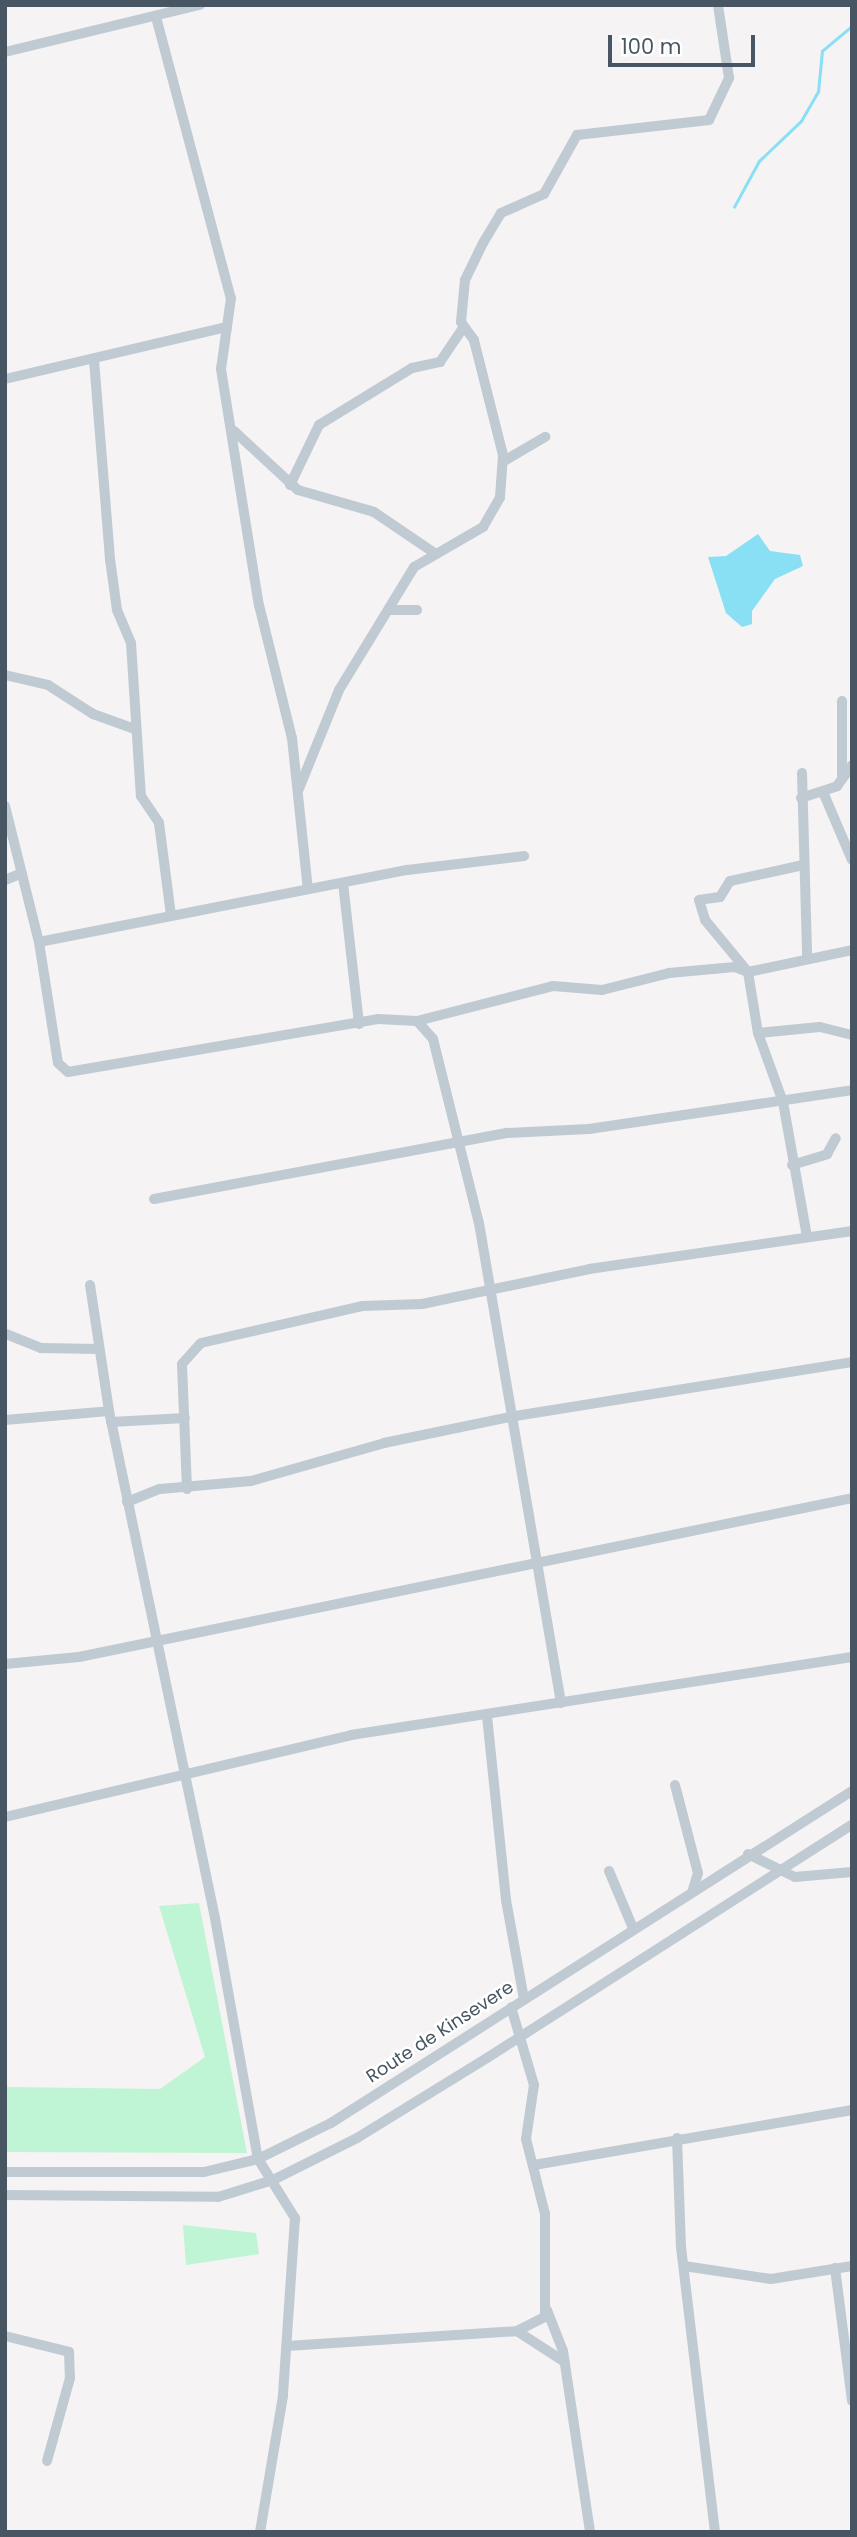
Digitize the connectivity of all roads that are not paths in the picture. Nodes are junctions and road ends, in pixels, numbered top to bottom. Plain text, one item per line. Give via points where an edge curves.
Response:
1 (200, 5) edge
2 (718, 5) edge
3 (156, 16) junction
4 (5, 51) edge
5 (227, 327) junction
6 (463, 328) junction
7 (94, 360) junction
8 (5, 379) edge
9 (234, 430) junction
10 (545, 437) dead end
11 (504, 461) junction
12 (290, 485) junction
13 (436, 554) junction
14 (389, 610) junction
15 (417, 610) dead end
16 (5, 674) edge
17 (842, 701) dead end
18 (135, 729) junction
19 (852, 765) edge
20 (803, 773) dead end
21 (842, 775) junction
22 (298, 791) junction
23 (823, 792) junction
24 (802, 798) junction
25 (5, 806) edge
26 (524, 856) dead end
27 (852, 860) edge
28 (803, 865) junction
29 (22, 873) junction
30 (5, 880) edge
31 (343, 883) junction
32 (308, 890) junction
33 (171, 915) junction
34 (39, 942) junction
35 (852, 950) edge
36 (807, 956) junction
37 (748, 972) junction
38 (417, 1021) junction
39 (359, 1024) junction
40 (758, 1034) junction
41 (852, 1035) edge
42 (852, 1090) edge
43 (783, 1102) junction
44 (836, 1139) dead end
45 (460, 1144) junction
46 (792, 1165) junction
47 (154, 1199) dead end
48 (852, 1231) edge
49 (807, 1237) junction
50 (90, 1285) dead end
51 (487, 1287) junction
52 (6, 1334) edge
53 (99, 1349) junction
54 (852, 1362) edge
55 (110, 1417) junction
56 (185, 1418) junction
57 (509, 1418) junction
58 (5, 1420) edge
59 (187, 1489) junction
60 (852, 1497) edge
61 (127, 1502) junction
62 (538, 1565) junction
63 (156, 1641) junction
64 (852, 1657) edge
65 (5, 1664) edge
66 (561, 1703) junction
67 (487, 1717) junction
68 (182, 1779) junction
69 (675, 1785) dead end
70 (852, 1791) edge
71 (5, 1817) edge
72 (852, 1825) edge
73 (748, 1854) junction
74 (609, 1871) dead end
75 (852, 1871) edge
76 (782, 1872) junction
77 (693, 1889) junction
78 (633, 1928) junction
79 (524, 1999) junction
80 (511, 2007) junction
81 (520, 2034) junction
82 (852, 2110) edge
83 (677, 2138) junction
84 (258, 2159) junction
85 (534, 2165) junction
86 (5, 2172) edge
87 (273, 2180) junction
88 (5, 2195) edge
89 (684, 2266) junction
90 (852, 2266) edge
91 (835, 2268) junction
92 (547, 2310) junction
93 (517, 2332) junction
94 (5, 2336) edge
95 (287, 2346) junction
96 (565, 2362) junction
97 (852, 2401) edge
98 (47, 2461) dead end
99 (260, 2532) edge
100 (590, 2532) edge
101 (715, 2532) edge

1 - 3 street
2 - 6 street via 729,78 709,120 573,138 544,194 497,217 465,280
3 - 4 street
3 - 5 street via 231,298
5 - 7 street
5 - 9 street via 221,369
6 - 11 street via 474,340
6 - 12 street via 440,362 412,368 319,425
7 - 8 street
7 - 18 street via 110,558 117,610 131,643
9 - 12 street
9 - 22 street via 260,605 292,738
10 - 11 street
11 - 13 street via 501,492 486,523
12 - 13 street via 384,516
13 - 14 street via 414,567
14 - 15 street
14 - 22 street via 339,690
16 - 18 street via 48,685 93,714
17 - 21 street
18 - 33 street via 141,796 159,823
19 - 21 street
20 - 24 street
21 - 23 street
22 - 32 street
23 - 24 street
23 - 27 street
24 - 28 street
25 - 29 street
26 - 31 street
28 - 36 street
28 - 37 street via 730,881 720,897 699,900 705,920
29 - 30 street
29 - 34 street
31 - 32 street
31 - 39 street
32 - 33 street
33 - 34 street
34 - 39 street via 58,1063 68,1072
35 - 36 street
36 - 37 street
37 - 38 street via 735,967 668,973 602,990 553,986
37 - 40 street
38 - 39 street
38 - 45 street via 444,1062
40 - 41 street via 820,1027
40 - 43 street
42 - 43 street
43 - 45 street via 589,1129 539,1128
43 - 46 street
44 - 46 street via 827,1154
45 - 47 street
45 - 51 street
46 - 49 street
48 - 49 street
49 - 51 street
50 - 53 street
51 - 56 street via 422,1304 362,1306 192,1348 182,1364
51 - 57 street
52 - 53 street via 41,1348
53 - 55 street
54 - 57 street
55 - 56 street
55 - 58 street
55 - 61 street
56 - 59 street
57 - 59 street via 384,1443 251,1481
57 - 62 street
59 - 61 street via 150,1490
60 - 62 street
61 - 63 street
62 - 63 street
62 - 66 street
63 - 65 street
63 - 68 street
64 - 66 street
66 - 67 street
67 - 68 street via 351,1735
67 - 79 street via 506,1900
68 - 71 street
68 - 84 street via 215,1918
69 - 77 street via 698,1873
70 - 73 street, Route de Kinsevere
72 - 76 street
73 - 76 street
73 - 77 street, Route de Kinsevere
74 - 78 street
75 - 76 street via 807,1877
76 - 81 street
77 - 78 street, Route de Kinsevere
78 - 79 street, Route de Kinsevere
79 - 80 street, Route de Kinsevere
80 - 81 street
80 - 84 street, Route de Kinsevere via 331,2123
81 - 85 street via 534,2085 526,2139
81 - 87 street via 357,2138
82 - 83 street
83 - 85 street
83 - 89 street
84 - 86 street, Route de Kinsevere via 204,2172
84 - 87 street
85 - 92 street via 545,2214
87 - 88 street via 218,2197
87 - 95 street via 295,2218
89 - 91 street via 771,2279
89 - 101 street
90 - 91 street
91 - 97 street
92 - 93 street via 539,2323
92 - 96 street
93 - 95 street
93 - 96 street
94 - 98 street via 69,2351 70,2378
95 - 99 street
96 - 100 street

